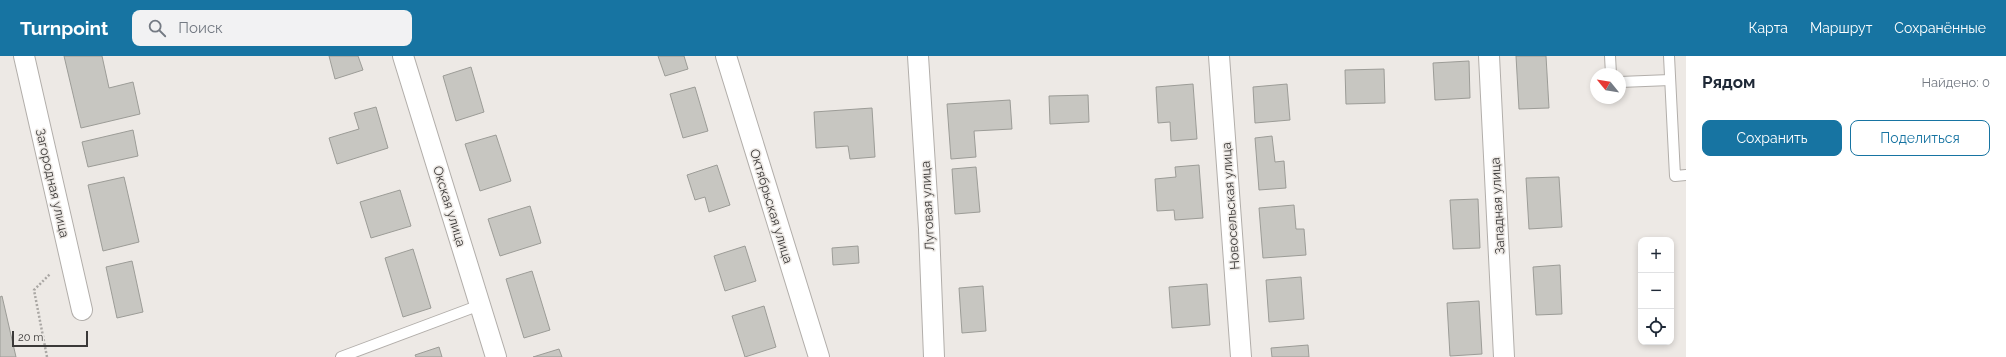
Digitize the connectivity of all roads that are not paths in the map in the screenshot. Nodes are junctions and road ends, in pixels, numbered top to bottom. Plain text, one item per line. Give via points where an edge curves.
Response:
1 (24, 56) edge
2 (403, 56) edge
3 (726, 56) edge
4 (918, 56) edge
5 (1218, 56) edge
6 (1489, 56) edge
7 (1610, 56) edge
8 (1669, 56) edge
9 (1611, 68) edge
10 (1670, 80) junction
11 (1626, 82) edge
12 (1686, 175) edge
13 (480, 305) junction
14 (82, 310) dead end
15 (341, 357) edge
16 (496, 357) edge
17 (819, 357) edge
18 (934, 357) edge
19 (1241, 357) edge
20 (1504, 357) edge

1 - 14 street, Загородная улица
2 - 13 street, Окская улица
3 - 17 street, Октябрьская улица
4 - 18 street, Луговая улица
5 - 19 street, Новосельская улица
6 - 20 street, Западная улица
7 - 9 lane
8 - 10 lane
10 - 11 lane
10 - 12 lane via 1675,176
13 - 15 lane
13 - 16 street, Окская улица

